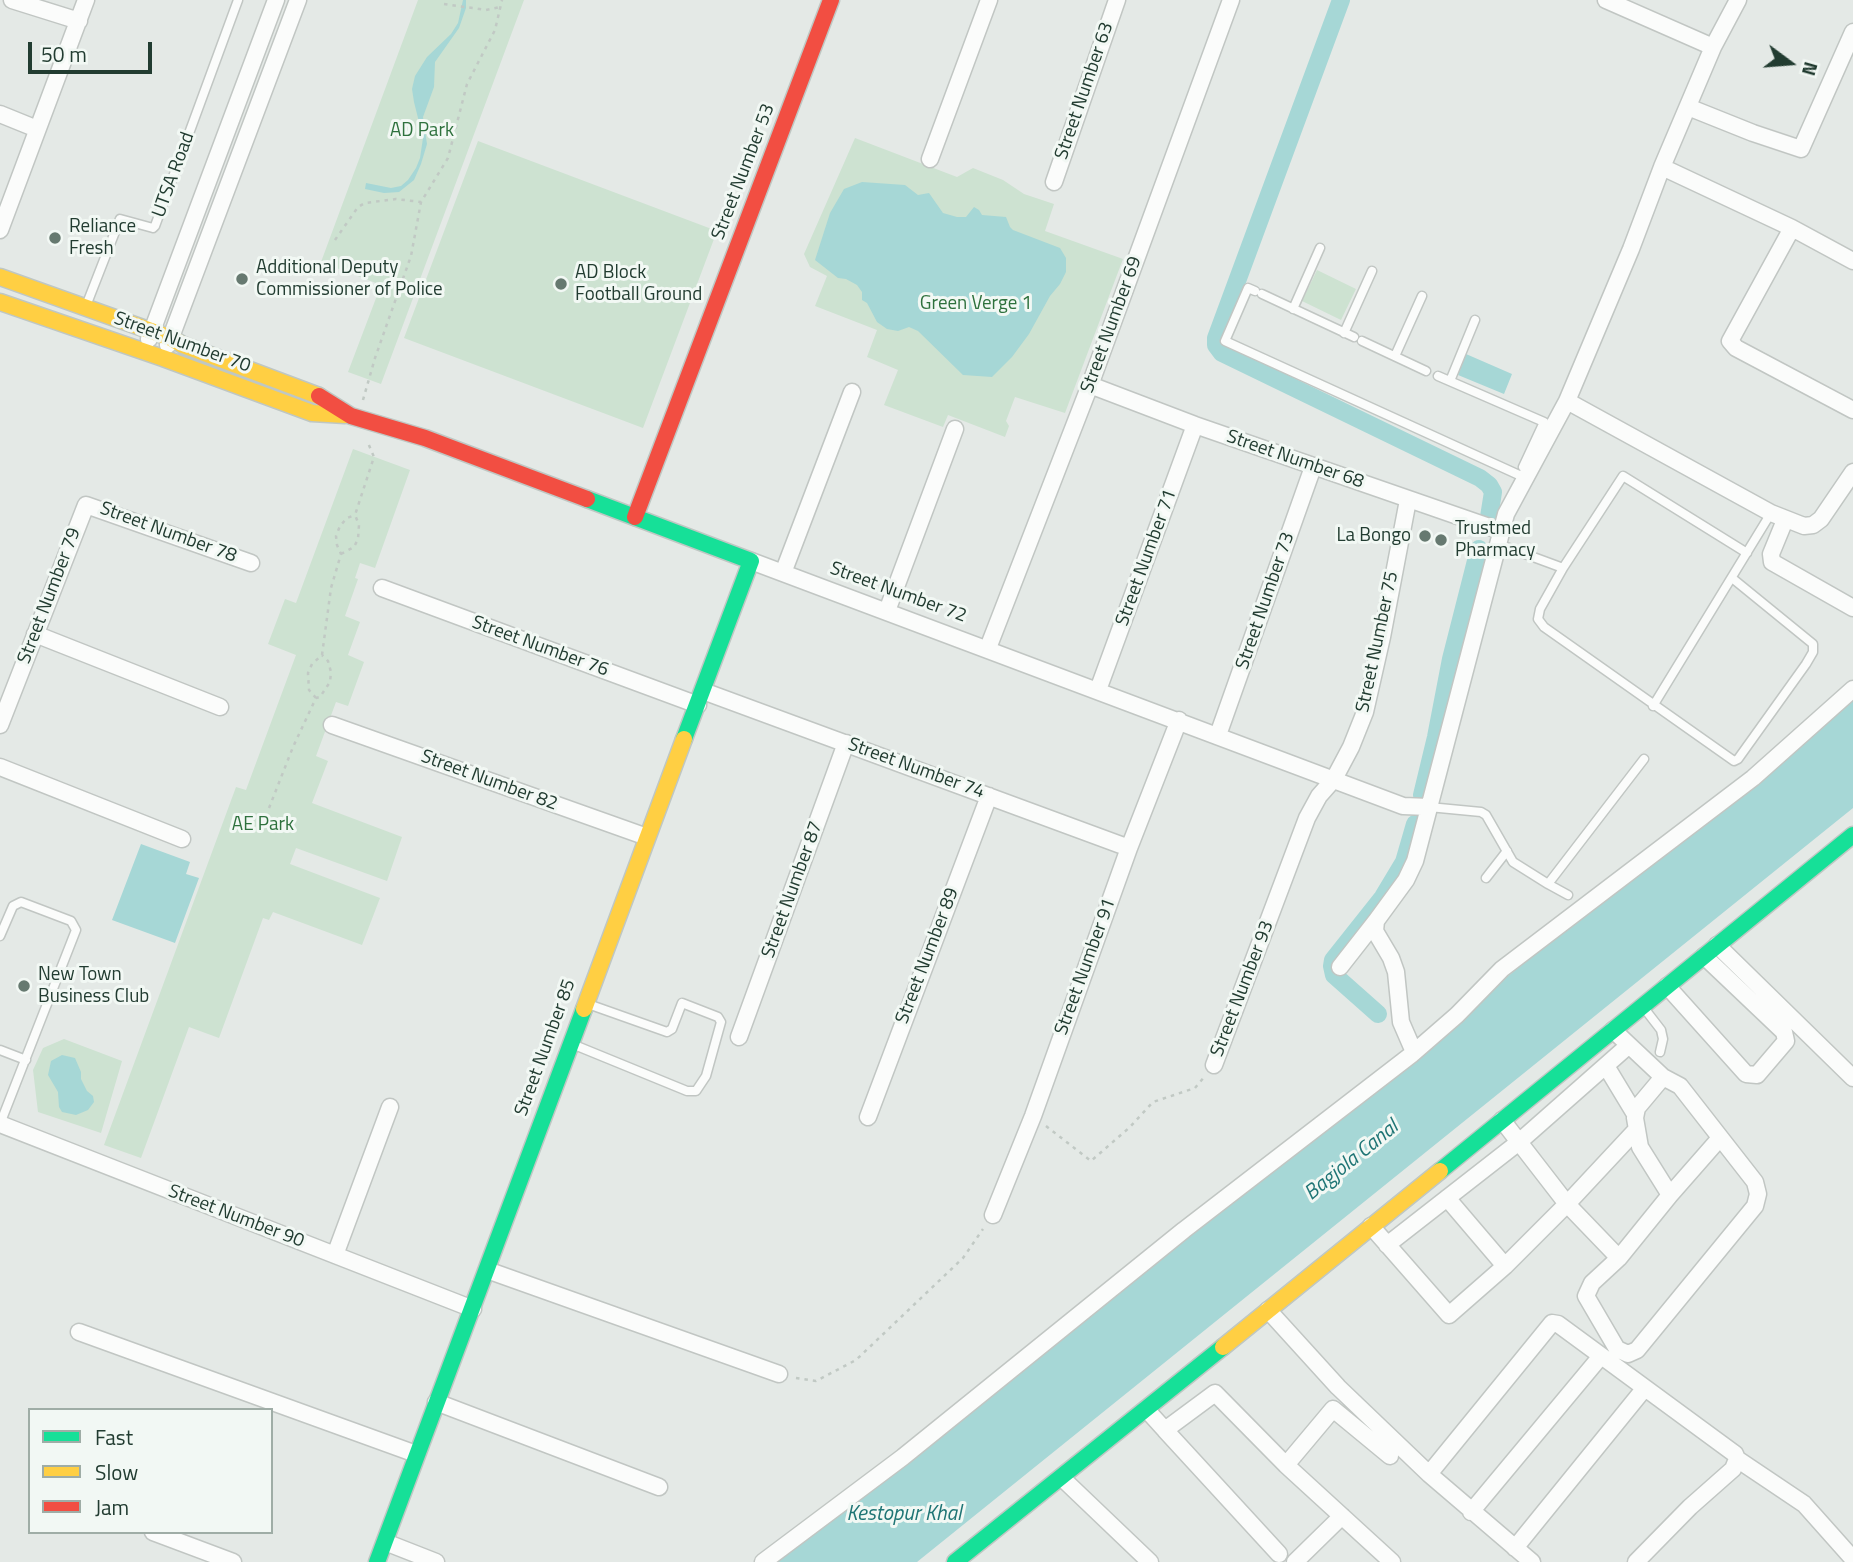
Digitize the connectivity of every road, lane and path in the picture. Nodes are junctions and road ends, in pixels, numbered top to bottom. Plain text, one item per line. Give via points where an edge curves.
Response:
1 (12, 0) edge
2 (86, 0) edge
3 (238, 0) edge
4 (276, 0) edge
5 (298, 0) edge
6 (502, 0) edge
7 (831, 0) edge
8 (989, 0) edge
9 (1117, 0) edge
10 (1231, 0) edge
11 (1606, 0) edge
12 (1738, 0) edge
13 (444, 4) dead end
14 (501, 7) junction
15 (79, 21) junction
16 (1853, 32) edge
17 (1713, 47) junction
18 (1688, 107) junction
19 (0, 114) edge
20 (37, 129) junction
21 (930, 159) dead end
22 (1662, 167) junction
23 (1054, 183) dead end
24 (421, 202) junction
25 (0, 226) edge
26 (1792, 228) junction
27 (335, 240) dead end
28 (1320, 248) dead end
29 (1853, 261) edge
30 (1372, 271) dead end
31 (0, 277) edge
32 (1422, 296) dead end
33 (0, 302) edge
34 (86, 307) junction
35 (1293, 309) junction
36 (1475, 320) dead end
37 (152, 331) junction
38 (1344, 332) junction
39 (170, 338) junction
40 (145, 352) junction
41 (1395, 356) junction
42 (163, 358) junction
43 (1426, 371) dead end
44 (1438, 376) dead end
45 (1450, 381) junction
46 (1090, 385) junction
47 (852, 392) dead end
48 (1567, 401) junction
49 (1853, 410) edge
50 (355, 417) junction
51 (1195, 425) junction
52 (955, 429) dead end
53 (1313, 467) junction
54 (1853, 472) edge
55 (1519, 475) junction
56 (1408, 500) junction
57 (85, 506) joint
58 (1506, 514) junction
59 (355, 515) junction
60 (635, 517) junction
61 (1778, 517) junction
62 (1500, 538) junction
63 (1747, 552) junction
64 (341, 554) junction
65 (751, 561) junction
66 (251, 563) dead end
67 (1563, 568) junction
68 (783, 573) junction
69 (1732, 578) junction
70 (382, 588) dead end
71 (1853, 608) edge
72 (887, 611) junction
73 (35, 634) junction
74 (988, 648) junction
75 (322, 655) junction
76 (1853, 689) edge
77 (1098, 690) junction
78 (316, 698) junction
79 (701, 698) junction
80 (1653, 706) junction
81 (220, 707) dead end
82 (2, 714) edge
83 (1179, 720) junction
84 (332, 725) dead end
85 (1218, 735) junction
86 (846, 743) junction
87 (1644, 759) dead end
88 (0, 767) edge
89 (1334, 779) junction
90 (989, 796) junction
91 (1429, 807) junction
92 (269, 808) dead end
93 (1853, 835) edge
94 (647, 837) junction
95 (182, 839) dead end
96 (1129, 848) junction
97 (1507, 851) junction
98 (1486, 878) dead end
99 (1548, 884) junction
100 (1568, 895) dead end
101 (1376, 921) junction
102 (0, 936) edge
103 (1717, 945) junction
104 (1704, 956) junction
105 (1340, 967) dead end
106 (1667, 986) junction
107 (585, 1003) junction
108 (1642, 1006) junction
109 (1612, 1030) junction
110 (740, 1037) dead end
111 (570, 1043) junction
112 (1629, 1045) junction
113 (0, 1050) edge
114 (1414, 1052) junction
115 (1660, 1052) dead end
116 (26, 1059) junction
117 (1214, 1065) joint
118 (1605, 1066) junction
119 (1663, 1077) junction
120 (1853, 1079) edge
121 (390, 1107) dead end
122 (1033, 1116) junction
123 (868, 1117) dead end
124 (1502, 1120) junction
125 (1636, 1121) junction
126 (0, 1124) edge
127 (1720, 1138) junction
128 (1519, 1142) junction
129 (1671, 1195) junction
130 (1447, 1198) junction
131 (1567, 1203) junction
132 (993, 1215) joint
133 (1371, 1226) junction
134 (1387, 1245) junction
135 (335, 1255) junction
136 (1619, 1258) junction
137 (1505, 1266) junction
138 (487, 1270) junction
139 (473, 1309) junction
140 (1268, 1310) junction
141 (79, 1332) dead end
142 (1601, 1356) junction
143 (1195, 1370) junction
144 (779, 1374) joint
145 (1644, 1389) junction
146 (1215, 1393) junction
147 (436, 1402) junction
148 (1146, 1409) junction
149 (1165, 1430) junction
150 (416, 1454) junction
151 (1390, 1455) dead end
152 (1737, 1458) junction
153 (1286, 1465) junction
154 (1429, 1474) junction
155 (1062, 1478) junction
156 (659, 1487) dead end
157 (1471, 1512) junction
158 (1342, 1516) junction
159 (158, 1534) edge
160 (1515, 1548) junction
161 (381, 1551) edge
162 (1853, 1559) edge
163 (1279, 1560) edge
164 (233, 1562) edge
165 (436, 1562) edge
166 (763, 1562) edge
167 (955, 1562) edge
168 (1150, 1562) edge
169 (1295, 1562) edge
170 (1392, 1562) edge
171 (1532, 1562) edge
172 (1636, 1562) edge

1 - 15 street
2 - 15 street
3 - 34 lane, UTSA Road via 155,226 120,219
4 - 37 street
5 - 39 street
6 - 14 path
7 - 60 street, Street Number 53
8 - 21 street
9 - 23 street, Street Number 63
10 - 46 street, Street Number 69
11 - 17 street
12 - 17 street
13 - 14 path via 486,10
14 - 24 path via 495,30 467,84 448,158
15 - 20 street
16 - 18 street via 1801,149
17 - 18 street
18 - 22 street
19 - 20 street
20 - 25 street
22 - 26 street
22 - 48 street
24 - 27 path via 365,203
24 - 50 path via 411,256
26 - 29 street
26 - 49 street via 1730,341
28 - 35 lane
30 - 38 lane
31 - 34 street
32 - 41 lane
33 - 40 street, Street Number 70
34 - 37 street
35 - 38 lane
35 - 55 lane via 1248,288 1225,341
36 - 45 lane
37 - 39 street
37 - 40 street
38 - 41 lane
39 - 42 street
39 - 50 street via 319,397
40 - 42 street, Street Number 70
41 - 43 lane
42 - 50 street, Street Number 70 via 312,413
44 - 45 lane
45 - 55 lane via 1544,422
46 - 51 street, Street Number 68
46 - 74 street, Street Number 69
47 - 68 street
48 - 58 street
48 - 61 street
50 - 59 path via 374,457
50 - 60 street, Street Number 72 via 425,438
51 - 53 street, Street Number 68
51 - 77 street, Street Number 71
52 - 72 street
53 - 56 street, Street Number 68
53 - 85 street, Street Number 73
54 - 61 street via 1813,525
55 - 58 lane
56 - 62 street, Street Number 68
56 - 89 street, Street Number 75 via 1365,712
57 - 66 street, Street Number 78
57 - 73 street, Street Number 79
58 - 62 street
59 - 64 path via 358,539
59 - 64 path via 347,518 336,536
60 - 65 street, Street Number 72
61 - 63 lane
61 - 71 street via 1772,562
62 - 67 lane
62 - 91 street
63 - 67 lane via 1623,476
63 - 69 lane
64 - 75 path via 331,588
65 - 68 street, Street Number 72
65 - 79 street, Street Number 85
67 - 80 lane via 1538,619
68 - 72 street, Street Number 72
69 - 80 lane
69 - 80 lane via 1813,644 1807,664 1734,761
70 - 79 street, Street Number 76
72 - 74 street, Street Number 72
73 - 81 street
73 - 82 street, Street Number 79
74 - 77 street, Street Number 72
75 - 78 path via 308,673 309,690
75 - 78 path via 331,671 330,682
76 - 114 street via 1754,778 1502,969
77 - 83 street, Street Number 72
78 - 92 path
79 - 86 street, Street Number 74
79 - 94 street, Street Number 85
83 - 85 street, Street Number 72
83 - 96 street, Street Number 91
84 - 94 street, Street Number 82
85 - 89 street, Street Number 72
86 - 90 street, Street Number 74
86 - 110 street, Street Number 87
87 - 99 lane
88 - 95 street
89 - 91 street, Street Number 72 via 1404,806
89 - 117 street, Street Number 93 via 1307,818
90 - 96 street, Street Number 74
90 - 123 street, Street Number 89
91 - 97 lane via 1481,812
91 - 101 street via 1411,870
93 - 103 street
94 - 107 street, Street Number 85
96 - 122 street, Street Number 91
97 - 98 lane
97 - 99 lane via 1513,862
99 - 100 lane
101 - 105 street
101 - 114 street via 1375,931 1396,972 1401,1022
102 - 116 lane via 13,906 21,902 71,921 76,930
103 - 104 street
103 - 120 street
104 - 106 street
104 - 106 street via 1784,1032 1786,1041 1757,1074 1746,1074
106 - 108 street
107 - 111 street, Street Number 85
107 - 111 lane via 667,1032 672,1030 682,1003 719,1017 706,1076 696,1091 687,1091
108 - 109 street
108 - 115 lane via 1661,1030
109 - 112 street
109 - 124 street
111 - 138 street, Street Number 85
112 - 118 street
112 - 119 street
113 - 116 lane
114 - 166 street via 903,1457
116 - 126 lane
117 - 122 path, Street Number 93 via 1195,1088 1153,1101 1091,1161
118 - 125 street
118 - 128 street
119 - 125 street via 1637,1108
119 - 127 street via 1680,1086
121 - 135 street
122 - 132 street, Street Number 91
124 - 128 street
124 - 133 street
125 - 129 street via 1640,1147
125 - 131 street
126 - 135 street, Street Number 90
127 - 129 street
127 - 136 street via 1755,1182 1755,1206 1637,1350 1628,1354 1618,1349 1586,1296 1591,1283
128 - 130 street
128 - 131 street
129 - 136 street
130 - 134 street
130 - 137 street
131 - 136 street
131 - 137 street
132 - 144 path via 963,1258 856,1360 816,1381
133 - 134 street
133 - 140 street
134 - 137 street via 1449,1315
135 - 139 street, Street Number 90
138 - 139 street, Street Number 85
138 - 144 street
139 - 147 street, Street Number 85
140 - 143 street
140 - 154 street via 1338,1387
141 - 150 street
142 - 145 street
142 - 154 street via 1552,1323
142 - 157 street
143 - 146 street
143 - 148 street
145 - 152 street
145 - 160 street
146 - 149 street
146 - 153 street
147 - 150 street, Street Number 85
147 - 156 street
148 - 149 street
148 - 155 street
149 - 163 street
150 - 161 street, Street Number 85
151 - 153 street via 1333,1409
152 - 162 street via 1804,1504
152 - 172 street via 1732,1469
153 - 158 street
154 - 157 street
155 - 167 street
155 - 168 street
157 - 160 street
158 - 169 street
158 - 170 street
159 - 164 street
160 - 171 street
161 - 165 street

